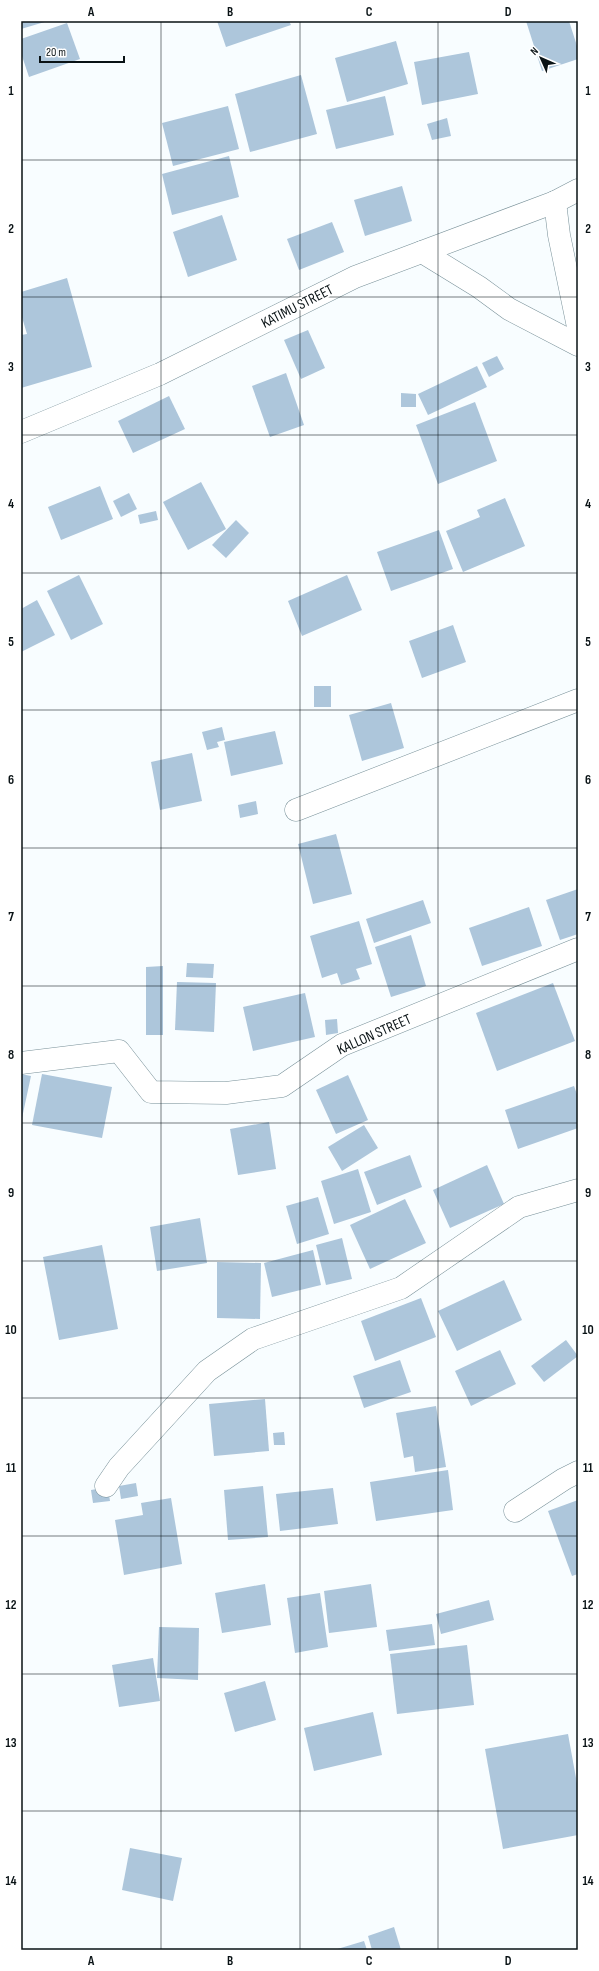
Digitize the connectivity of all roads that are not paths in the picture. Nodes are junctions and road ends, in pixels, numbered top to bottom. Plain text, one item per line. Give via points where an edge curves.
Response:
1 (578, 190) edge
2 (555, 202) junction
3 (422, 252) junction
4 (578, 327) edge
5 (578, 345) edge
6 (21, 432) edge
7 (578, 700) edge
8 (296, 810) dead end
9 (578, 949) edge
10 (21, 1063) edge
11 (578, 1190) edge
12 (578, 1472) edge
13 (106, 1486) dead end
14 (515, 1511) dead end

1 - 2 street, KATIMU STREET
2 - 3 street, KATIMU STREET
2 - 4 street via 559,235
3 - 5 street via 480,287 509,309
3 - 6 street, KATIMU STREET via 355,277 160,374
7 - 8 street
9 - 10 street, KALLON STREET via 342,1045 282,1086 226,1093 151,1092 119,1051
11 - 13 street via 519,1208 401,1288 253,1339 207,1371 119,1468
12 - 14 street

